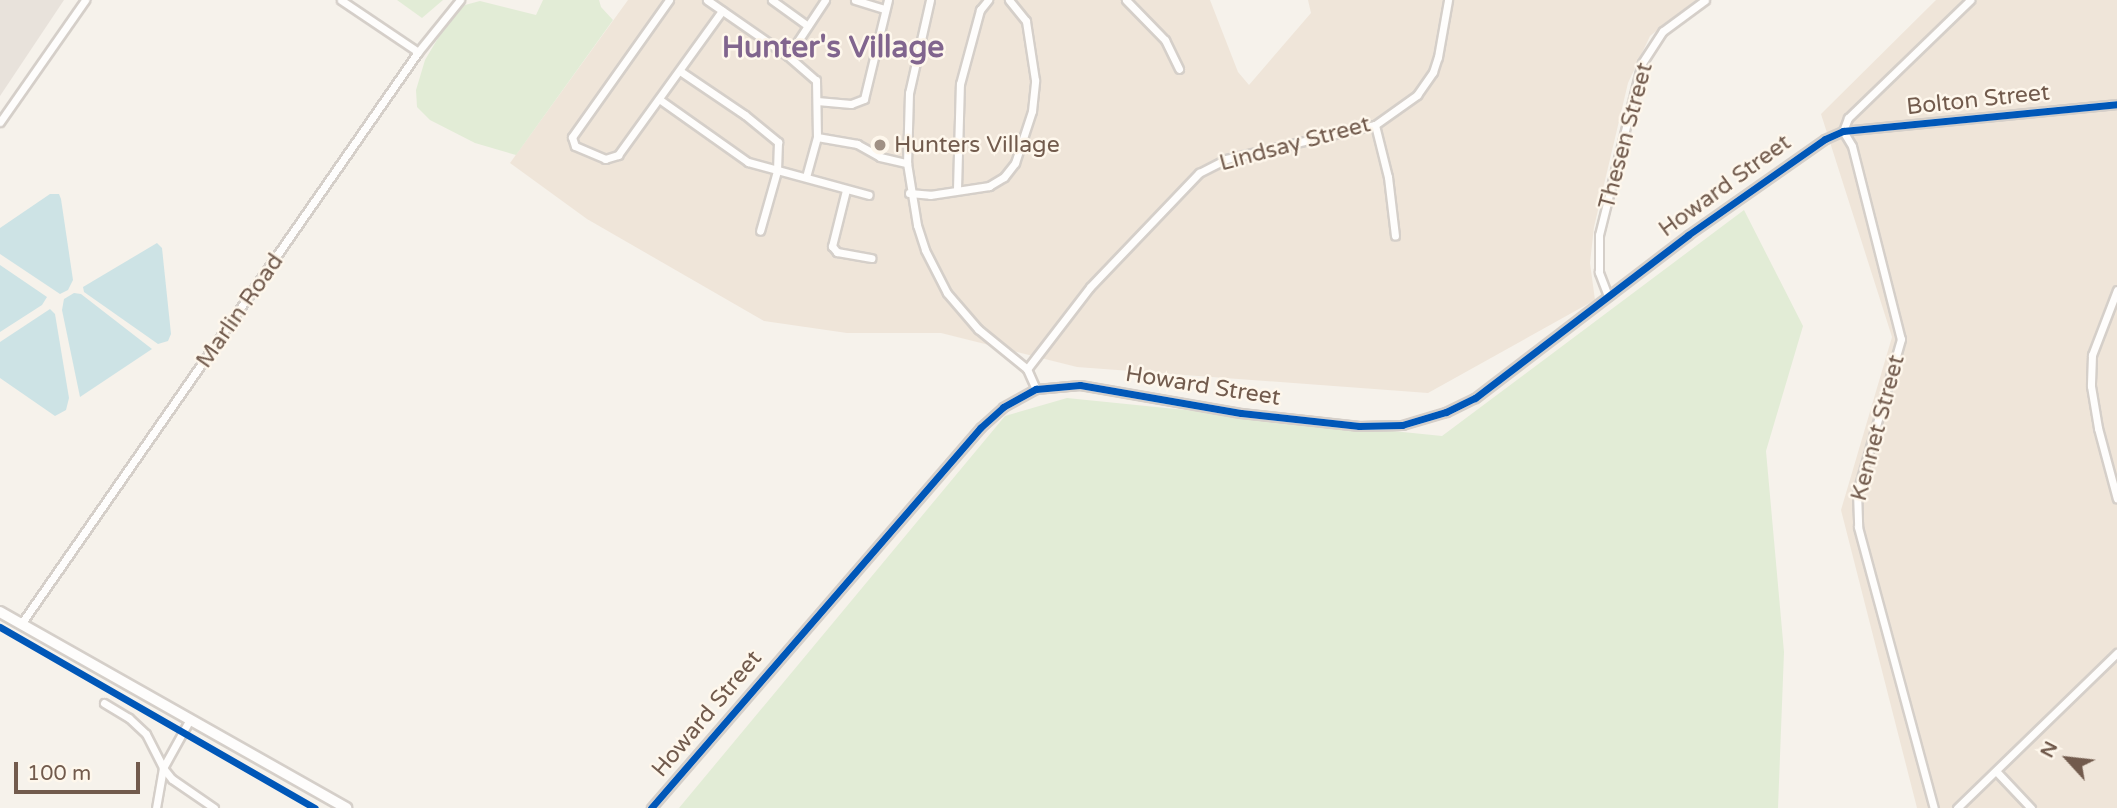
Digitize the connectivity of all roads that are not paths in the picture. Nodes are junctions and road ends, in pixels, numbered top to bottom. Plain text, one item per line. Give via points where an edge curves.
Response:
1 (85, 0) edge
2 (341, 0) edge
3 (460, 0) edge
4 (668, 0) edge
5 (707, 0) edge
6 (772, 0) edge
7 (825, 0) edge
8 (855, 0) edge
9 (888, 0) edge
10 (930, 0) edge
11 (988, 0) edge
12 (1009, 0) edge
13 (1126, 0) edge
14 (1448, 0) edge
15 (1705, 0) edge
16 (1970, 0) edge
17 (885, 9) junction
18 (722, 11) junction
19 (808, 26) junction
20 (418, 52) junction
21 (788, 56) junction
22 (1179, 69) dead end
23 (680, 71) junction
24 (659, 100) junction
25 (817, 101) junction
26 (2117, 104) edge
27 (0, 122) edge
28 (1375, 125) junction
29 (1843, 131) junction
30 (817, 137) junction
31 (907, 163) junction
32 (777, 171) junction
33 (806, 177) junction
34 (957, 189) junction
35 (846, 190) junction
36 (909, 193) junction
37 (869, 195) dead end
38 (760, 230) dead end
39 (1395, 236) dead end
40 (871, 258) dead end
41 (2117, 290) edge
42 (1608, 296) junction
43 (1027, 369) junction
44 (1036, 389) junction
45 (2117, 499) edge
46 (0, 612) edge
47 (21, 624) junction
48 (2117, 653) edge
49 (104, 703) dead end
50 (190, 719) junction
51 (163, 768) junction
52 (1996, 771) junction
53 (156, 808) edge
54 (214, 808) edge
55 (346, 808) edge
56 (651, 808) edge
57 (1934, 808) edge
58 (1957, 808) edge
59 (2031, 808) edge

1 - 27 street
2 - 20 street
3 - 20 street, Marlin Road
4 - 24 street via 572,137 575,146 605,159 618,155
5 - 18 street
6 - 19 street
7 - 19 street
8 - 17 street
9 - 17 street
10 - 31 street via 909,93
11 - 34 street via 980,9 960,84
12 - 34 street via 1028,29 1035,80 1032,111 1015,163 1004,177 989,186
13 - 22 street via 1165,40
14 - 28 street, Lindsay Street via 1438,57 1425,86
15 - 42 street, Thesen Street via 1663,31 1642,62 1600,235 1599,272
16 - 29 street, Howard Street via 1848,118
17 - 25 street via 864,99 851,104
18 - 21 street
18 - 23 street
19 - 21 street
20 - 47 street, Marlin Road
21 - 25 street via 813,76
23 - 24 street
23 - 32 street via 772,135 779,146
24 - 32 street via 743,159
25 - 30 street
26 - 29 street, Bolton Street
28 - 39 street via 1388,177
28 - 43 street, Lindsay Street via 1226,159 1199,173 1090,287
29 - 42 street, Howard Street via 1786,164
29 - 57 street, Kennet Street via 1852,146 1901,339 1857,492 1858,527
30 - 31 street via 857,144 880,157
30 - 33 street
31 - 36 street
32 - 33 street
32 - 38 street
33 - 35 street
34 - 36 street
35 - 37 street
35 - 40 street via 832,246 836,252
36 - 43 street via 925,250 947,293 978,329
41 - 45 street via 2092,355 2091,386
42 - 44 street, Howard Street via 1475,398 1402,425 1278,418 1080,385
43 - 44 street
44 - 56 street, Howard Street via 1003,407 981,428
46 - 47 street
47 - 50 street
48 - 52 street
49 - 51 street via 146,734
50 - 51 street
50 - 55 street
51 - 53 street
51 - 54 street via 187,792
52 - 58 street
52 - 59 street

